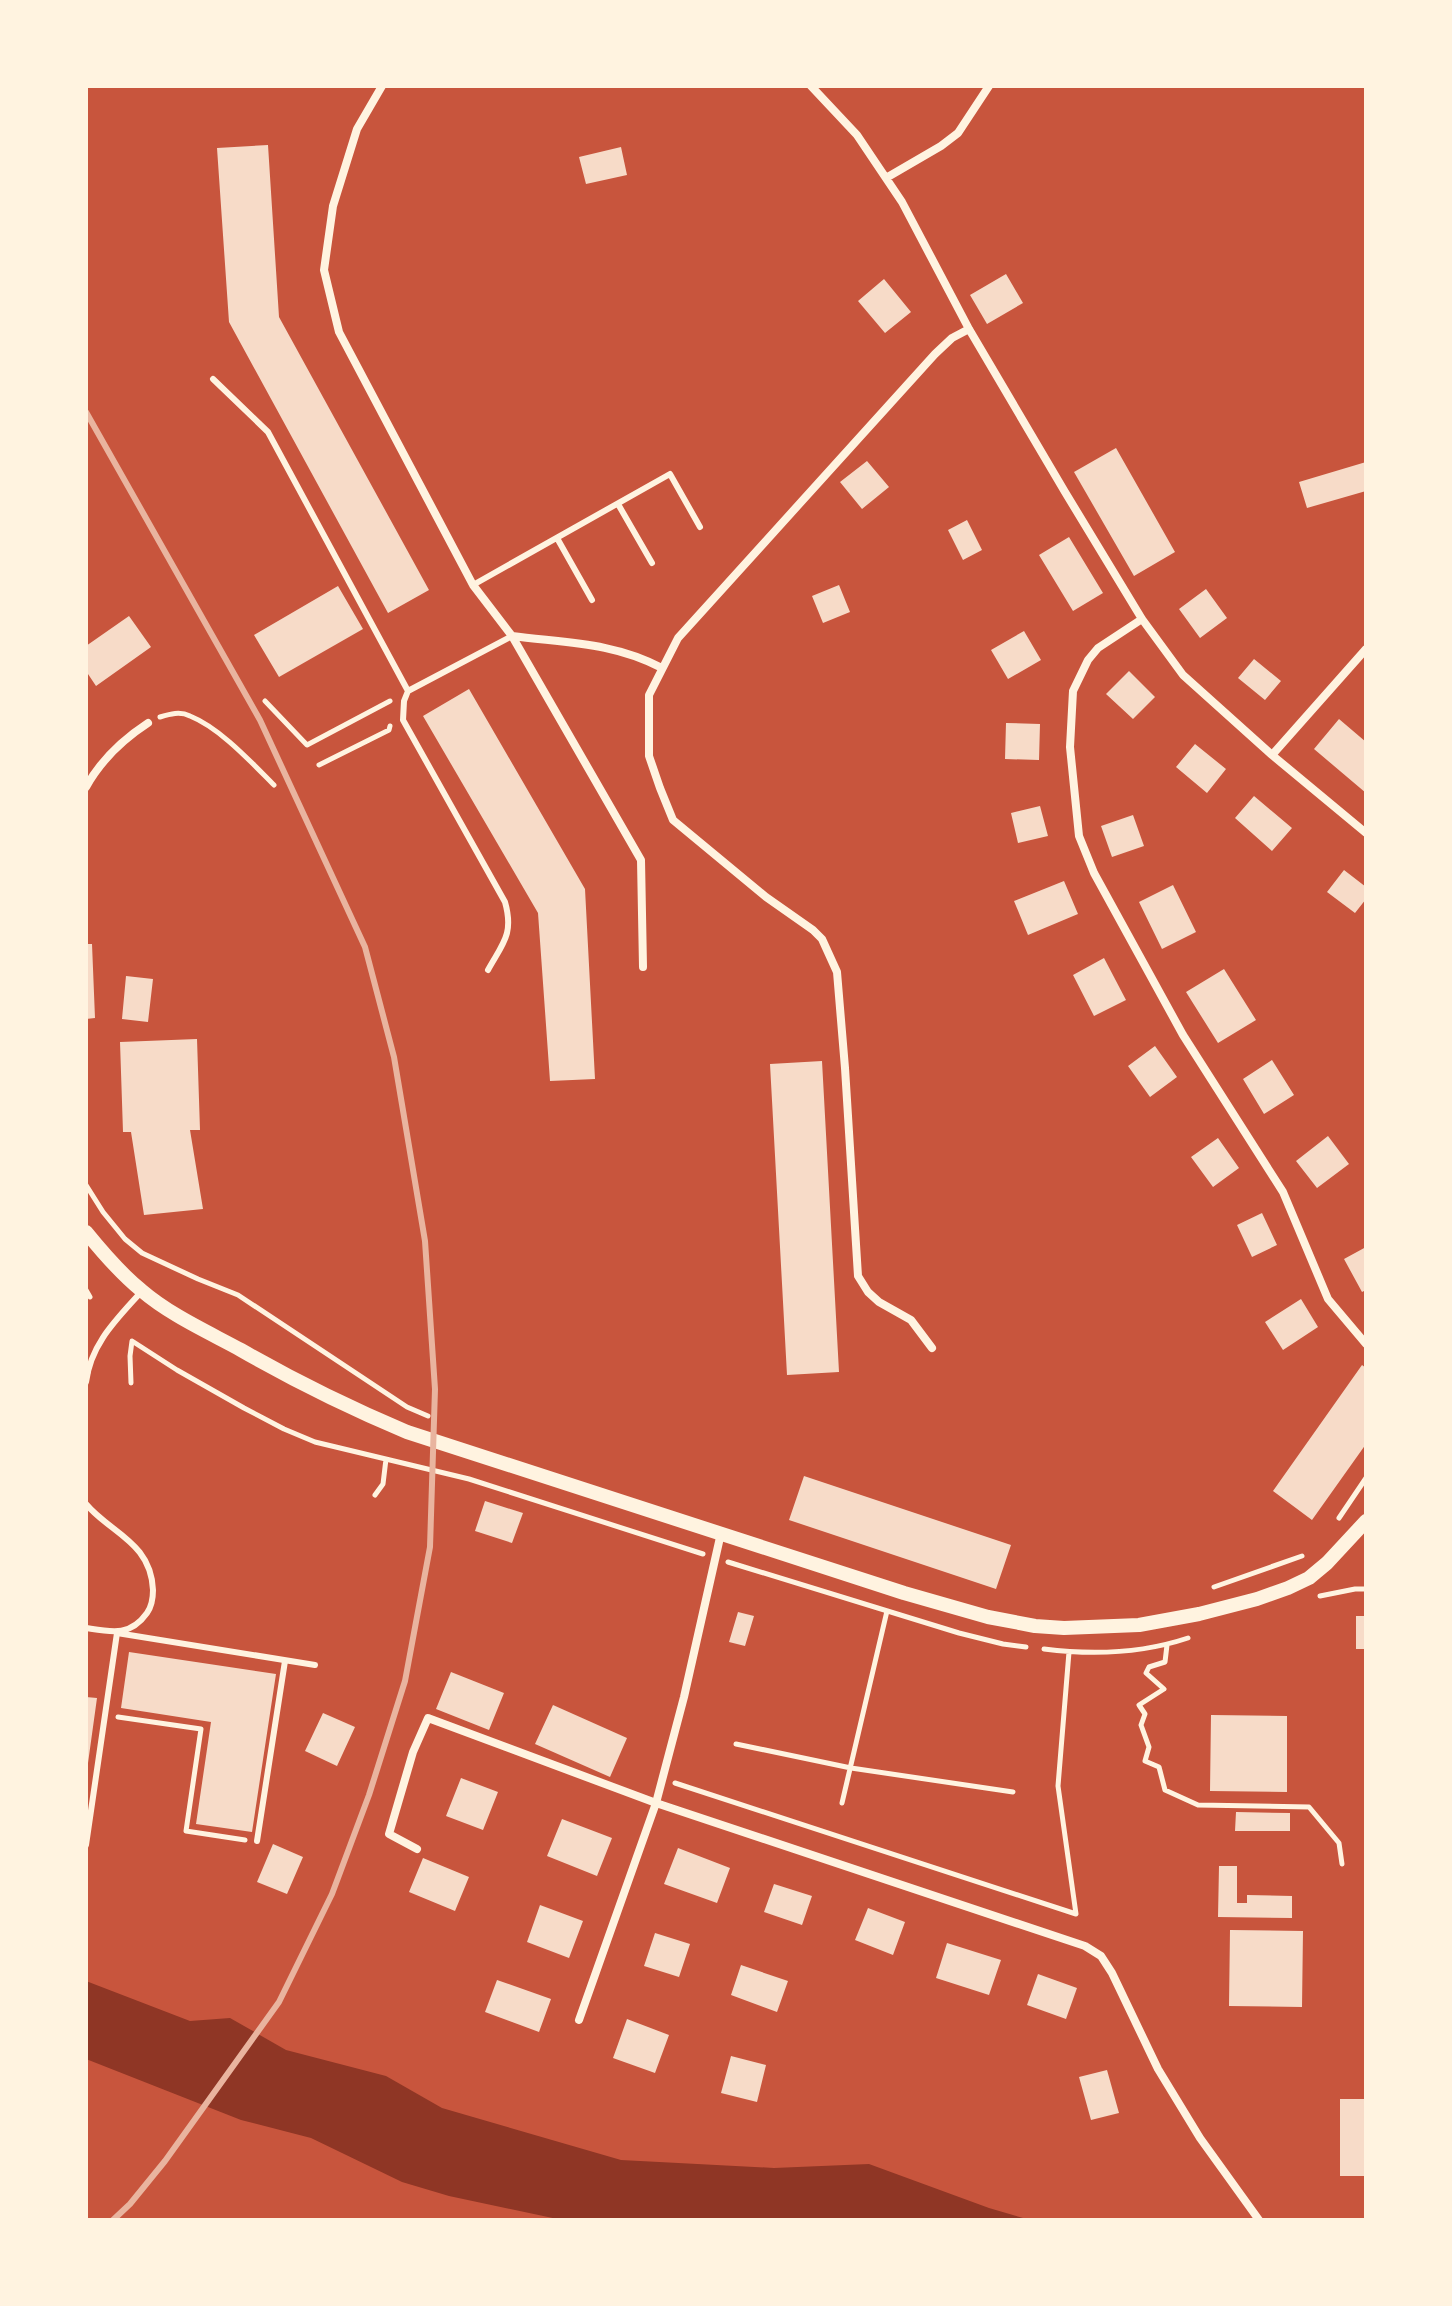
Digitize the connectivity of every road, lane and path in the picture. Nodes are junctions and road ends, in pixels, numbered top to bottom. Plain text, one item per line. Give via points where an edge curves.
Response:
1 (382, 86) edge
2 (811, 86) edge
3 (989, 86) edge
4 (886, 178) junction
5 (969, 329) junction
6 (213, 379) dead end
7 (618, 504) junction
8 (700, 527) dead end
9 (557, 538) junction
10 (652, 563) dead end
11 (473, 585) junction
12 (592, 600) dead end
13 (1142, 619) junction
14 (512, 636) junction
15 (1366, 649) edge
16 (662, 668) junction
17 (408, 691) junction
18 (265, 701) dead end
19 (394, 708) dead end
20 (392, 719) dead end
21 (148, 723) joint
22 (1272, 755) junction
23 (319, 765) dead end
24 (274, 785) dead end
25 (86, 787) edge
26 (1366, 833) edge
27 (643, 967) dead end
28 (488, 970) dead end
29 (86, 1185) edge
30 (86, 1232) edge
31 (92, 1251) edge
32 (86, 1290) edge
33 (142, 1291) junction
34 (90, 1297) dead end
35 (132, 1341) dead end
36 (1366, 1344) edge
37 (932, 1348) dead end
38 (87, 1372) edge
39 (86, 1382) edge
40 (131, 1383) dead end
41 (434, 1418) dead end
42 (386, 1459) dead end
43 (1366, 1478) edge
44 (375, 1495) dead end
45 (86, 1504) edge
46 (1365, 1525) edge
47 (1332, 1529) dead end
48 (721, 1533) junction
49 (1306, 1554) dead end
50 (1205, 1590) dead end
51 (887, 1611) dead end
52 (86, 1628) edge
53 (117, 1633) junction
54 (1167, 1645) dead end
55 (1069, 1652) dead end
56 (285, 1661) junction
57 (315, 1665) dead end
58 (105, 1715) junction
59 (736, 1744) dead end
60 (851, 1768) junction
61 (675, 1783) dead end
62 (1013, 1792) dead end
63 (656, 1803) junction
64 (842, 1803) dead end
65 (257, 1841) joint
66 (86, 1845) edge
67 (417, 1849) dead end
68 (1342, 1864) dead end
69 (579, 2020) dead end
70 (1259, 2220) edge

1 - 11 street via 357,129 333,206 324,270 339,332
2 - 4 street via 857,135
3 - 4 street via 958,133
4 - 5 street
5 - 13 street
5 - 16 street via 935,354 678,638
6 - 17 lane via 268,432
7 - 8 lane via 670,474
7 - 9 lane
7 - 10 lane
9 - 11 lane
9 - 12 lane
11 - 14 street
13 - 22 street via 1183,675
13 - 36 street via 1098,648 1073,691 1070,747 1079,836 1183,1035 1283,1192 1328,1299
14 - 16 street via 600,645
14 - 17 lane
14 - 27 street via 641,860
15 - 22 street
16 - 37 street via 649,695 649,756 673,820 813,930 830,954 837,972 858,1276 879,1302 911,1320
17 - 28 lane via 403,720 508,912 509,934
18 - 19 path via 307,745 397,697
20 - 23 path via 389,730
21 - 24 path via 174,713 190,716 238,749
21 - 25 street via 111,752
22 - 26 street
29 - 41 path via 103,1212 142,1253 238,1295 407,1407
30 - 31 street
31 - 33 street
32 - 34 path
33 - 38 lane via 102,1337
33 - 48 street via 283,1374 407,1432
35 - 40 path
38 - 39 lane
42 - 44 path via 383,1484
43 - 47 path
45 - 53 lane via 132,1543 152,1581 151,1608 132,1628
46 - 48 street via 1309,1578 1268,1596 1139,1625 1064,1628 966,1611
48 - 63 street
49 - 50 path
51 - 60 path
52 - 53 lane
53 - 56 lane
53 - 58 lane
54 - 68 path via 1165,1662 1146,1673 1164,1689 1139,1705 1149,1747 1145,1761 1159,1767 1165,1790 1198,1805 1309,1807 1339,1843
55 - 61 path via 1058,1786 1076,1914
56 - 57 lane
56 - 65 lane
58 - 65 path via 201,1729 186,1831
58 - 66 lane
59 - 60 path
60 - 62 path
60 - 64 path
63 - 67 street via 428,1718 389,1834
63 - 69 street
63 - 70 street via 1085,1946 1101,1956 1158,2069

